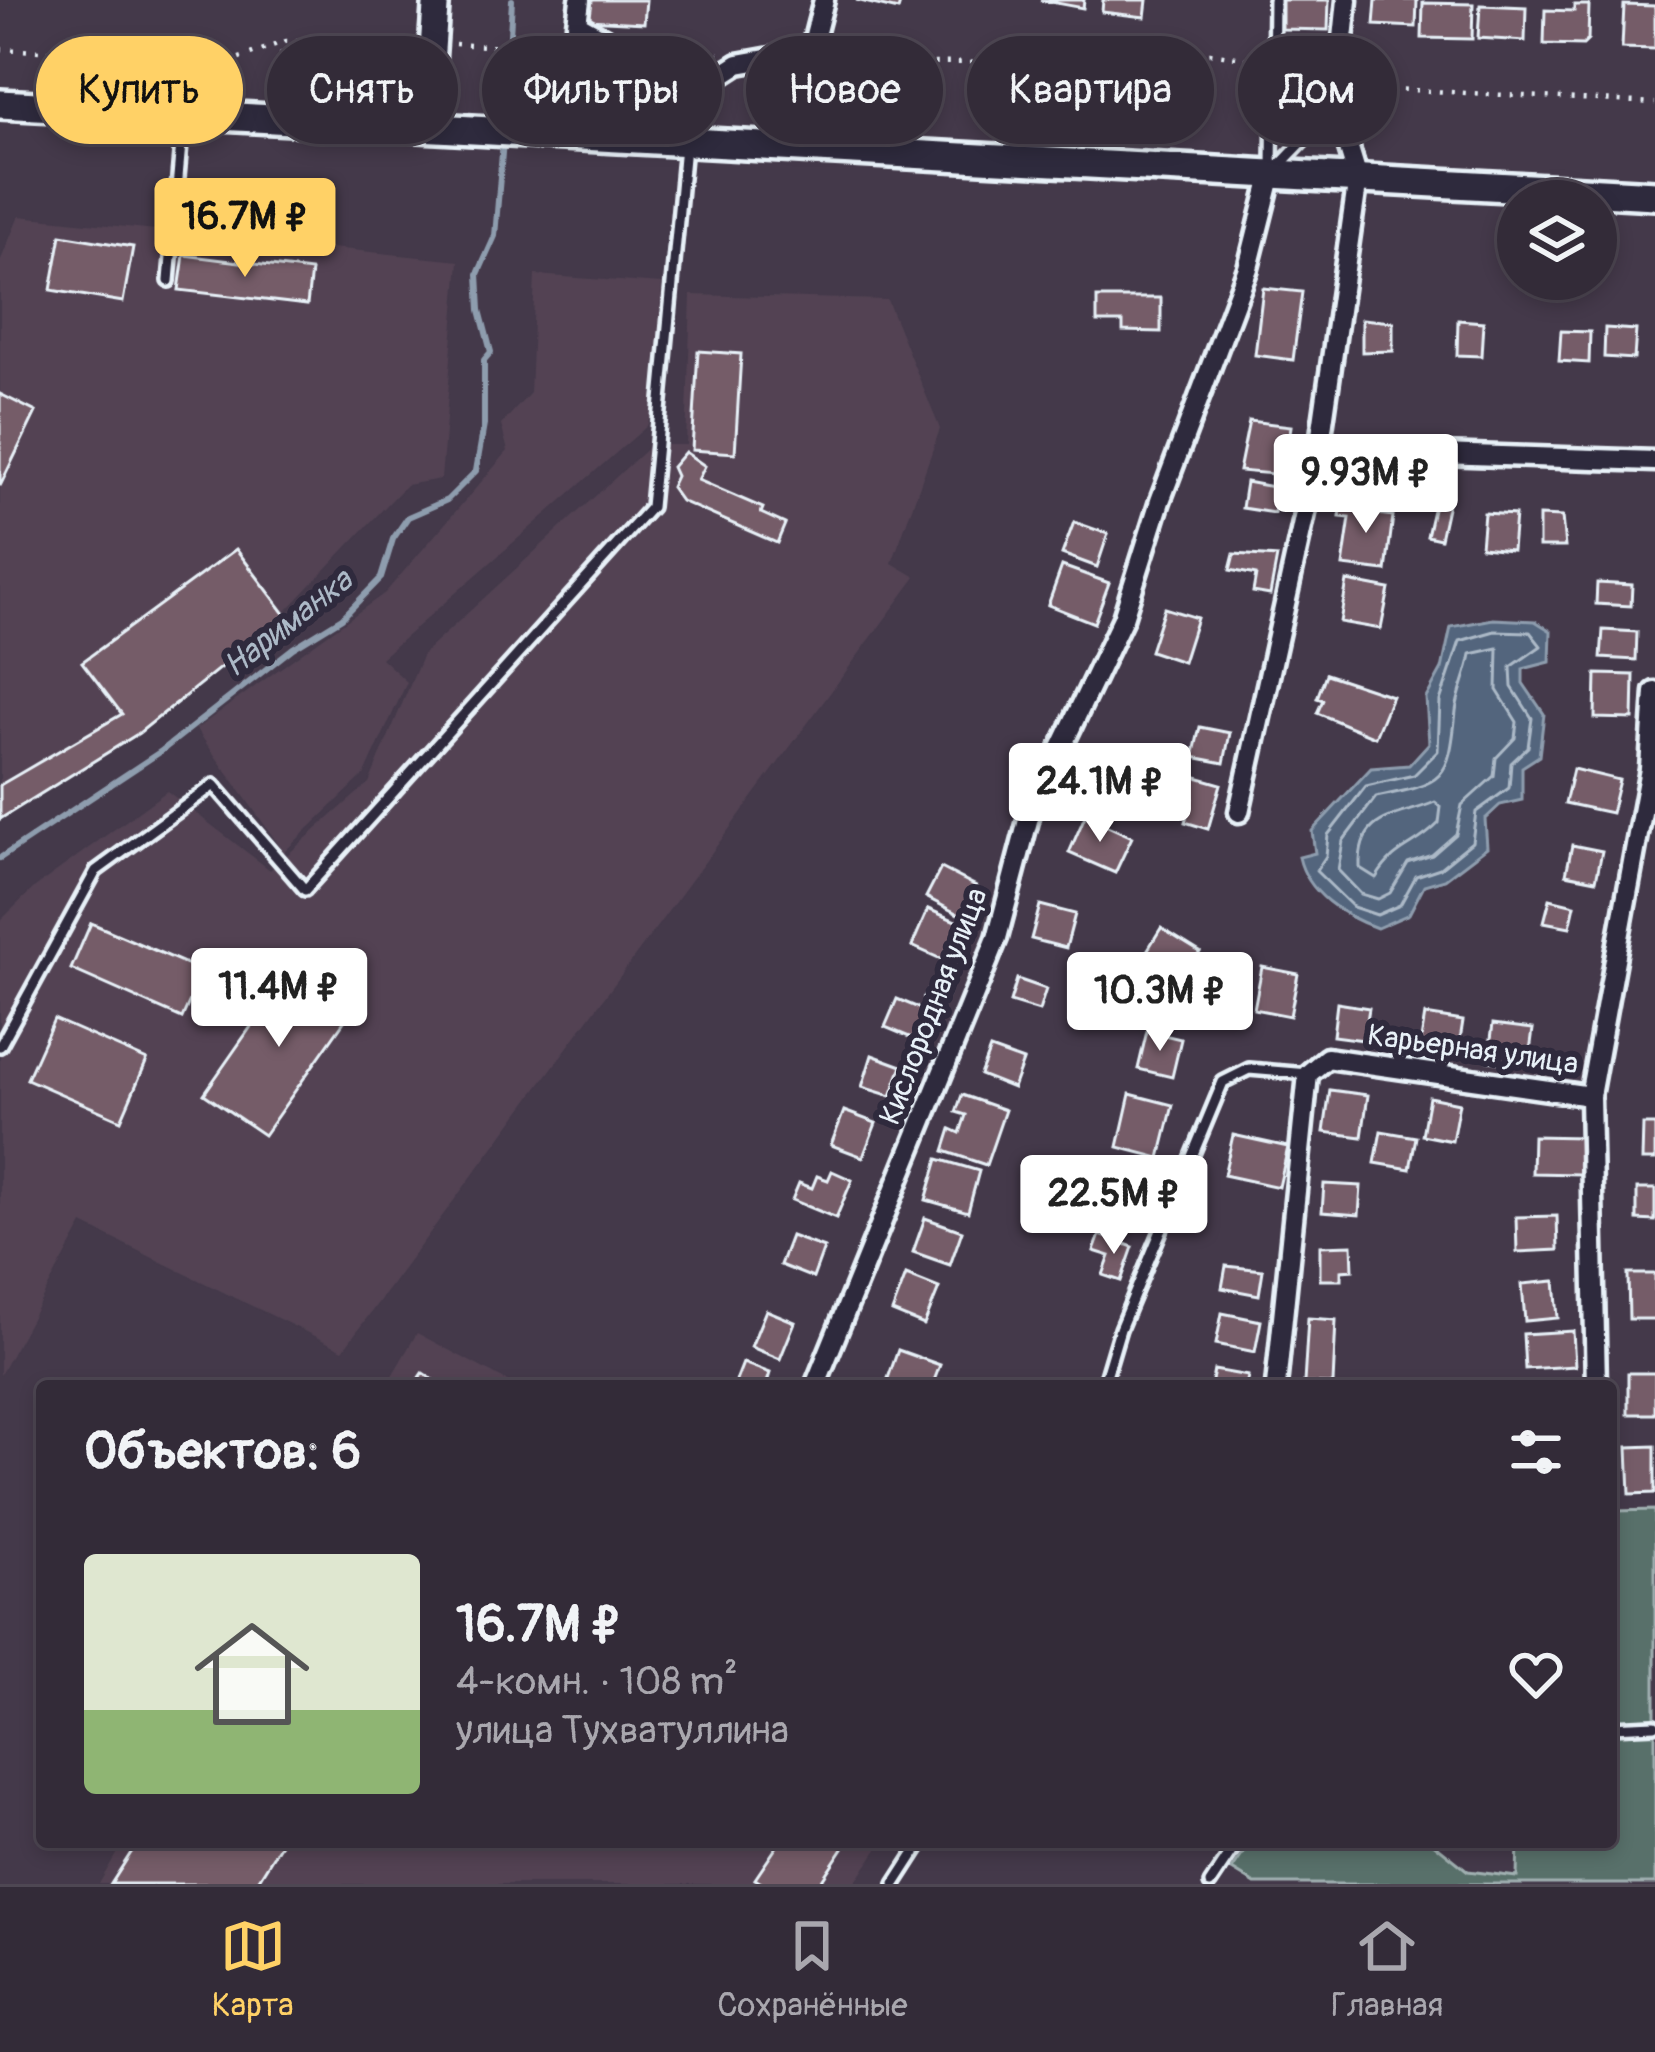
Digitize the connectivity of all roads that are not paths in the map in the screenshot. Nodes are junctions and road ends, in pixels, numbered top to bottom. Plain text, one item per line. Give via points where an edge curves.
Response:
1 (436, 0) edge
2 (580, 0) edge
3 (824, 0) edge
4 (1274, 0) edge
5 (1348, 0) edge
6 (437, 36) edge
7 (598, 36) edge
8 (1344, 36) edge
9 (722, 74) edge
10 (0, 104) edge
11 (36, 106) edge
12 (722, 143) edge
13 (181, 144) edge
14 (686, 144) edge
15 (1300, 144) edge
16 (1348, 144) edge
17 (1272, 173) junction
18 (1358, 178) junction
19 (1655, 195) edge
20 (170, 281) dead end
21 (1319, 450) junction
22 (1655, 461) edge
23 (1655, 692) edge
24 (1652, 770) edge
25 (1239, 812) dead end
26 (0, 1046) edge
27 (1308, 1074) junction
28 (1590, 1096) junction
29 (817, 1380) edge
30 (1105, 1380) edge
31 (1277, 1380) edge
32 (1597, 1380) edge
33 (1655, 1726) edge
34 (1617, 1727) edge
35 (918, 1848) edge
36 (1234, 1848) edge
37 (895, 1884) edge
38 (1210, 1884) edge

1 - 6 street
2 - 7 street via 577,24
3 - 9 street via 811,52 738,64
4 - 17 lane
5 - 8 street
10 - 11 main road
12 - 17 main road
13 - 20 lane
14 - 26 lane via 651,507 305,890 214,784 97,871
15 - 17 lane
16 - 18 street
17 - 18 main road
17 - 29 street, Кислородная улица via 1248,268 1124,618 1030,813 997,938
18 - 19 main road
18 - 21 street
21 - 22 street
21 - 25 street
23 - 24 street, Карьерная улица
24 - 28 street, Карьерная улица
27 - 28 street, Карьерная улица via 1327,1058
27 - 30 lane via 1250,1069 1223,1082
27 - 31 street
28 - 32 street, Карьерная улица
33 - 34 lane
35 - 37 lane
36 - 38 lane

